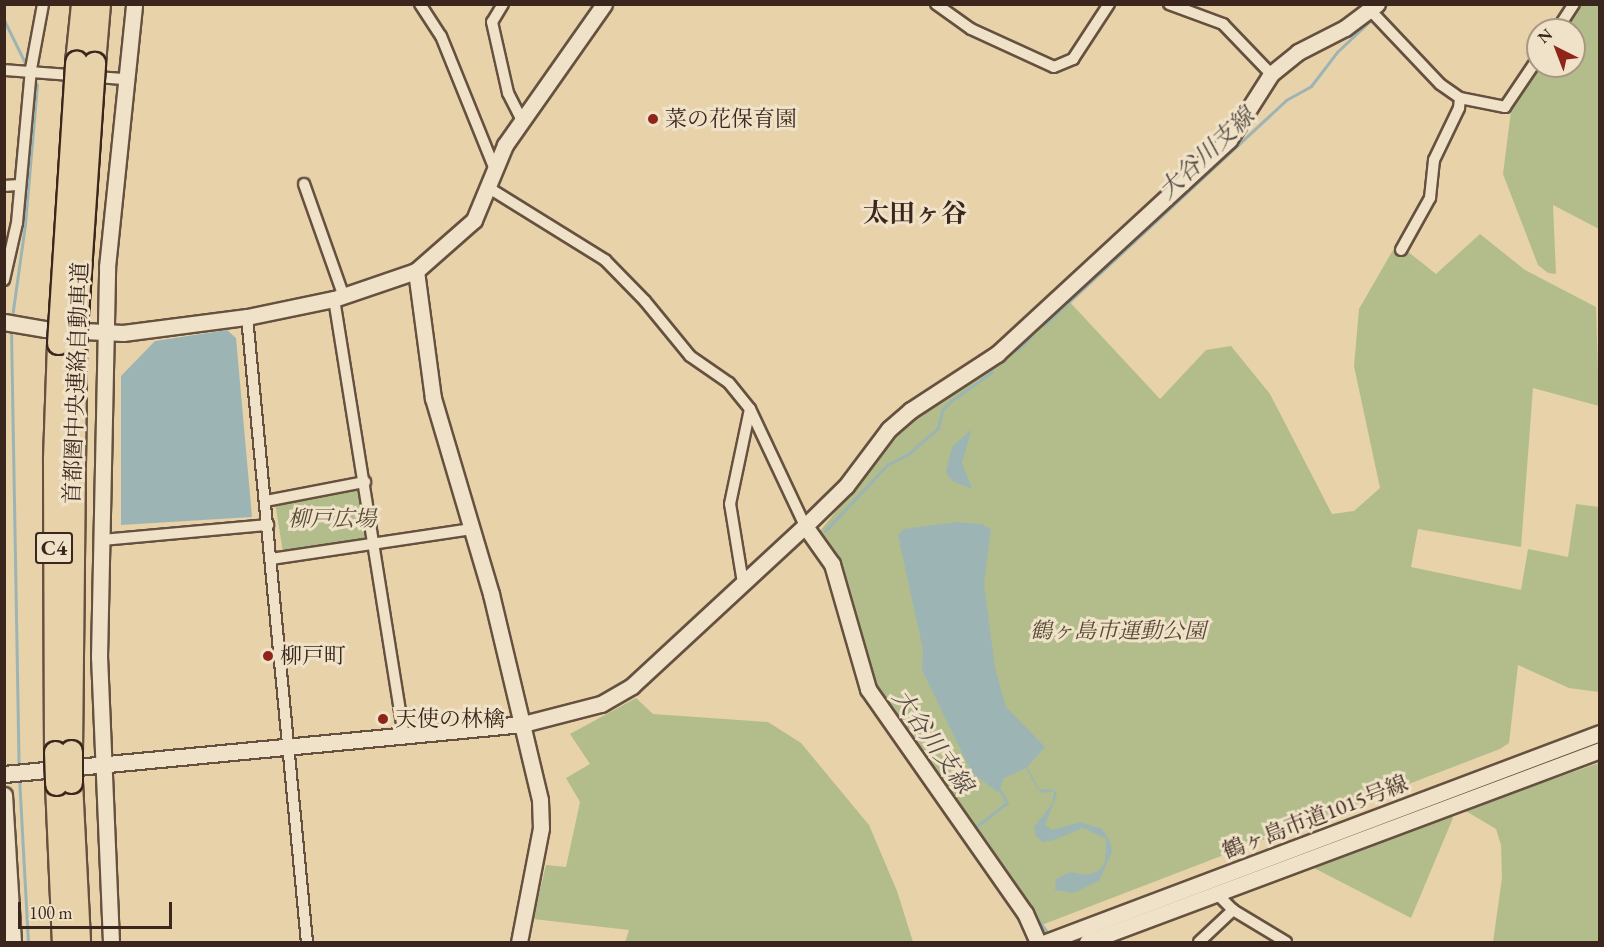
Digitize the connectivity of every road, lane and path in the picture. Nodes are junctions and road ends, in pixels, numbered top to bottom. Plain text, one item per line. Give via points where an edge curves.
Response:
1 (43, 4) edge
2 (82, 4) edge
3 (99, 4) edge
4 (134, 4) edge
5 (420, 4) edge
6 (503, 4) edge
7 (604, 4) edge
8 (936, 4) edge
9 (1109, 4) edge
10 (1169, 4) edge
11 (1574, 4) edge
12 (1374, 8) edge
13 (1565, 18) edge
14 (85, 62) junction
15 (4, 69) edge
16 (30, 69) junction
17 (1271, 74) junction
18 (1526, 76) edge
19 (125, 79) junction
20 (1460, 98) junction
21 (522, 120) junction
22 (494, 167) junction
23 (304, 184) dead end
24 (20, 185) junction
25 (4, 186) edge
26 (489, 188) junction
27 (1401, 250) dead end
28 (416, 271) junction
29 (4, 280) edge
30 (339, 298) junction
31 (247, 317) junction
32 (4, 322) edge
33 (107, 333) junction
34 (750, 409) junction
35 (365, 482) junction
36 (266, 501) junction
37 (268, 525) junction
38 (805, 526) junction
39 (472, 529) junction
40 (102, 540) junction
41 (374, 543) junction
42 (271, 559) junction
43 (744, 583) junction
44 (523, 724) junction
45 (1599, 733) edge
46 (404, 737) junction
47 (287, 747) junction
48 (1599, 750) edge
49 (101, 765) junction
50 (4, 774) edge
51 (64, 783) junction
52 (4, 795) edge
53 (1215, 893) junction
54 (1233, 910) junction
55 (13, 942) edge
56 (63, 942) edge
57 (80, 942) edge
58 (111, 942) edge
59 (307, 942) edge
60 (519, 942) edge
61 (1038, 942) edge
62 (1046, 942) edge
63 (1087, 942) edge
64 (1199, 942) edge
65 (1286, 942) edge

1 - 16 street
2 - 14 highway, 首都圏中央連絡自動車道 / C4
3 - 14 highway, 首都圏中央連絡自動車道 / C4
4 - 19 street
5 - 22 street via 441,36
6 - 21 street via 492,22 508,93
7 - 21 street
8 - 9 street via 971,29 1054,67 1073,59
10 - 17 street via 1223,24
11 - 13 street
12 - 17 street via 1298,52
12 - 20 street via 1440,84
14 - 51 highway, 首都圏中央連絡自動車道 / C4, bridge via 67,343 54,458
15 - 16 street
16 - 19 street
16 - 24 street
17 - 38 street via 1229,140 997,354 911,410 889,429 846,486
18 - 20 street via 1505,107
19 - 33 street via 107,267
20 - 27 street via 1434,160 1430,198
21 - 22 street
22 - 26 street
23 - 30 street
24 - 25 street
24 - 29 street
26 - 28 street via 474,219
26 - 34 street via 605,260 690,356 729,383
28 - 30 street
28 - 39 street via 433,398
30 - 31 street
30 - 35 street
31 - 33 street
31 - 36 street
32 - 33 street
33 - 40 street
34 - 38 street
34 - 43 street via 730,504
35 - 36 street
35 - 41 street
36 - 37 street
37 - 40 street
37 - 42 street
38 - 43 street
38 - 61 street via 832,564 868,689 1025,913
39 - 41 street
39 - 44 street
40 - 49 street
41 - 42 street
41 - 46 street
42 - 47 street
43 - 44 street via 632,686 601,704
44 - 46 street
44 - 60 street via 540,800 542,828
45 - 62 street, 鶴ヶ島市道1015号線
46 - 47 street
47 - 49 street
47 - 59 street
48 - 53 street, 鶴ヶ島市道1015号線
49 - 50 street
49 - 58 street
51 - 56 highway, 首都圏中央連絡自動車道 / C4
51 - 57 highway, 首都圏中央連絡自動車道 / C4
52 - 55 street
53 - 54 street
53 - 63 street, 鶴ヶ島市道1015号線
54 - 64 street
54 - 65 street

